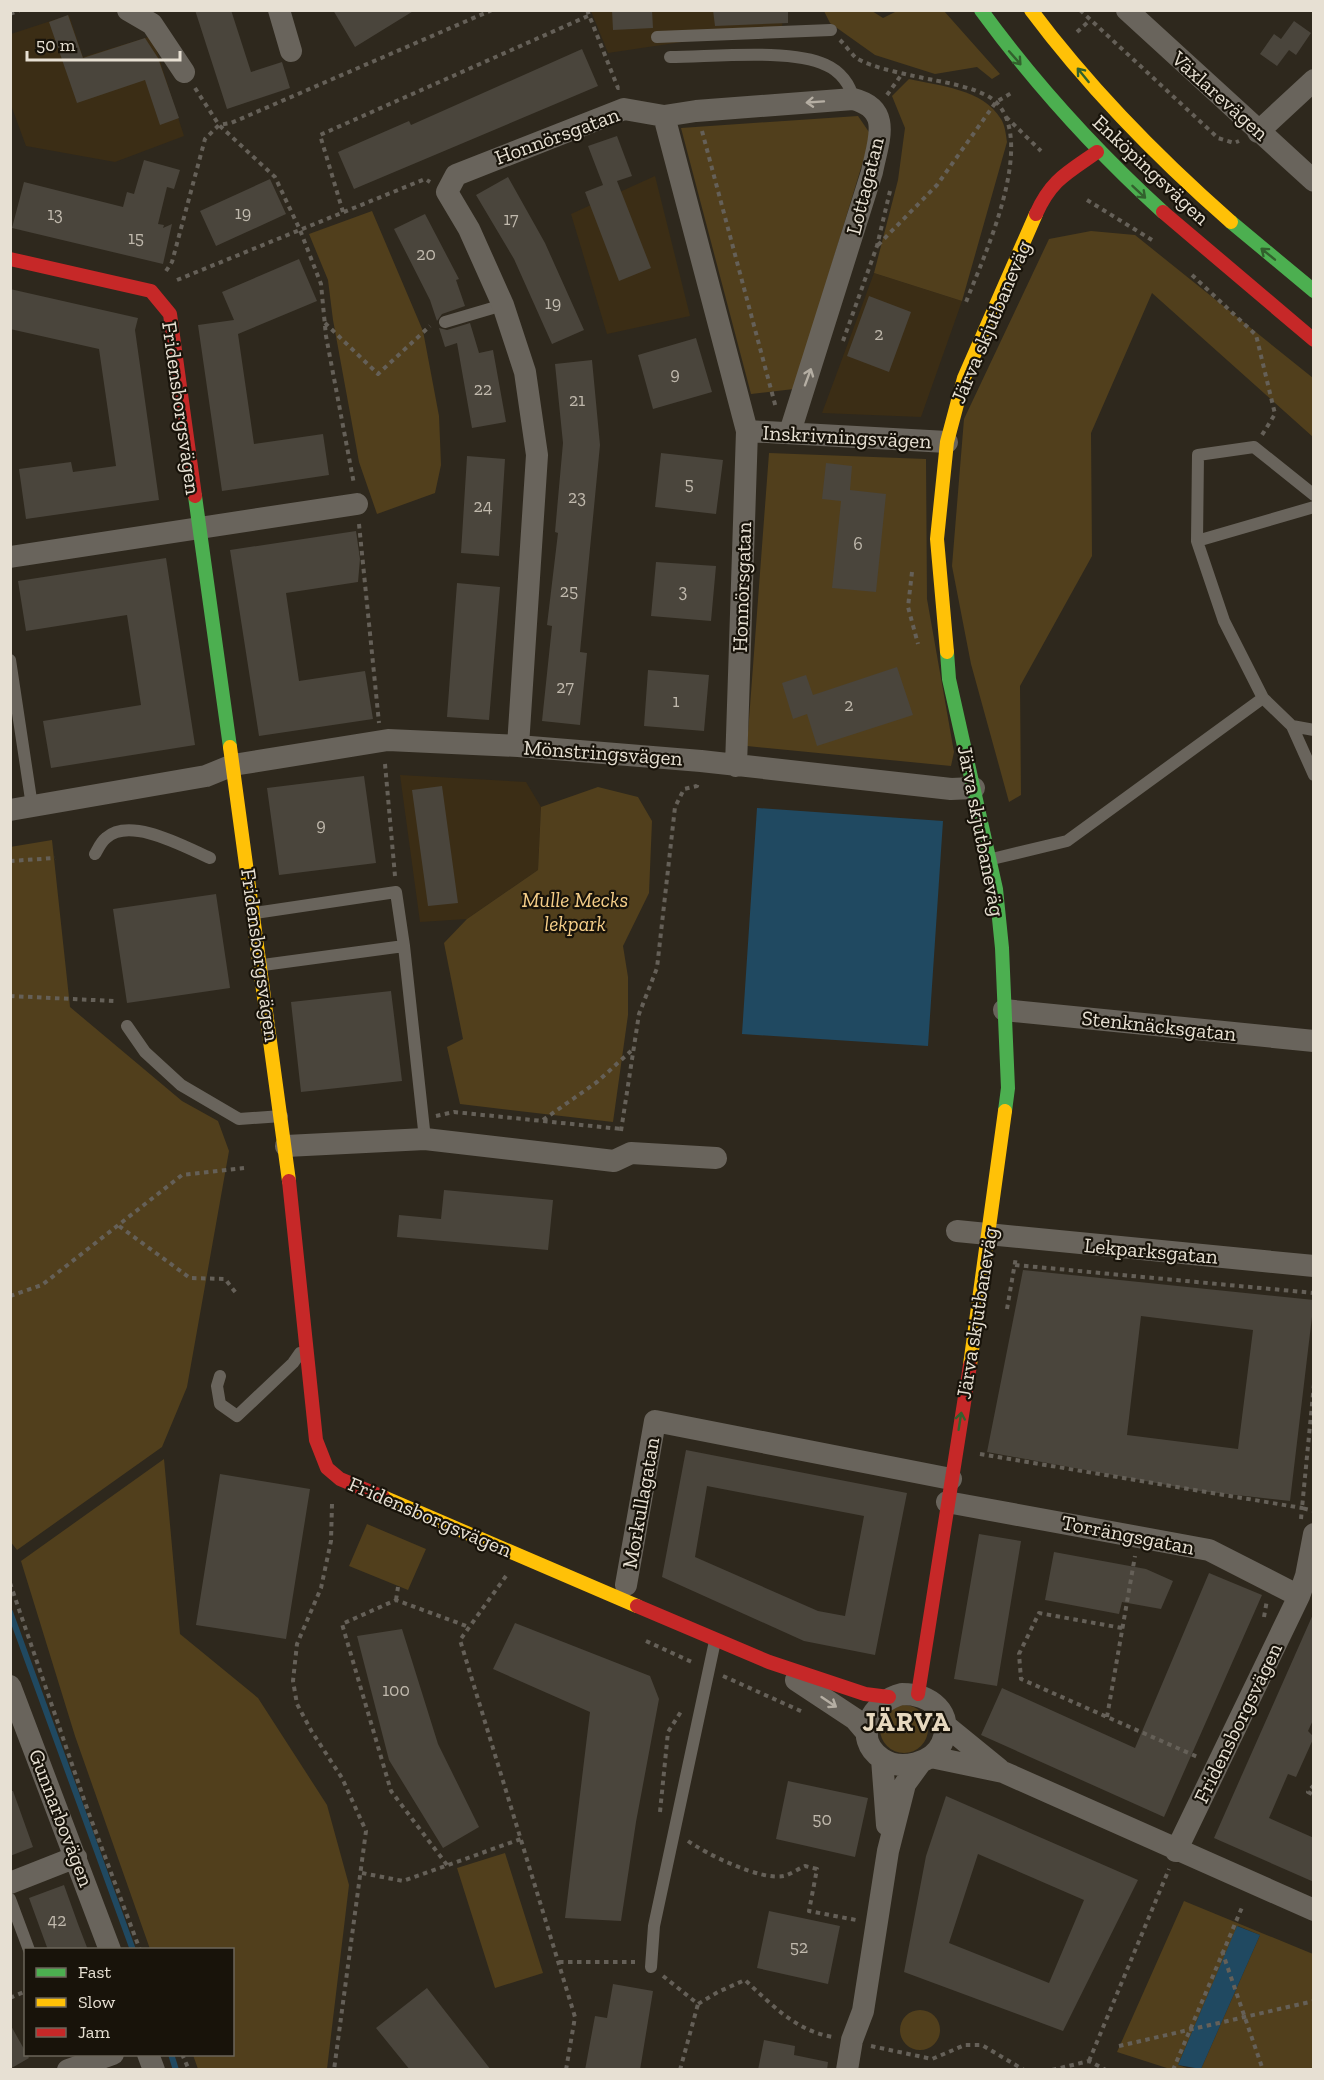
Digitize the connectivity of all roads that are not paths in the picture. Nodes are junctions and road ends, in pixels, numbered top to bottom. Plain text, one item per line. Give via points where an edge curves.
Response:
1 (128, 10) edge
2 (279, 10) edge
3 (981, 10) edge
4 (1031, 10) edge
5 (1127, 10) edge
6 (831, 30) road end
7 (657, 37) dead end
8 (291, 51) dead end
9 (670, 57) dead end
10 (184, 72) road end
11 (1314, 80) edge
12 (852, 93) junction
13 (1101, 98) junction
14 (664, 116) junction
15 (1258, 132) junction
16 (1117, 151) dead end
17 (1096, 152) junction
18 (1314, 181) edge
19 (10, 259) edge
20 (1314, 291) edge
21 (504, 305) junction
22 (445, 322) dead end
23 (1314, 340) edge
24 (747, 431) junction
25 (790, 432) junction
26 (947, 442) junction
27 (1314, 495) edge
28 (357, 504) road end
29 (1314, 507) edge
30 (199, 530) junction
31 (1197, 541) junction
32 (10, 557) edge
33 (10, 660) edge
34 (1263, 698) junction
35 (1292, 726) junction
36 (1314, 730) edge
37 (518, 746) junction
38 (233, 765) junction
39 (736, 766) junction
40 (1314, 775) edge
41 (974, 788) junction
42 (21, 808) edge
43 (95, 854) dead end
44 (210, 858) dead end
45 (989, 859) junction
46 (254, 913) junction
47 (404, 946) junction
48 (261, 965) junction
49 (1004, 1010) junction
50 (127, 1026) dead end
51 (1314, 1041) edge
52 (282, 1116) junction
53 (425, 1139) junction
54 (286, 1146) junction
55 (716, 1158) dead end
56 (957, 1231) dead end
57 (989, 1235) junction
58 (1314, 1266) edge
59 (305, 1344) junction
60 (220, 1376) dead end
61 (951, 1479) junction
62 (947, 1502) junction
63 (1306, 1532) edge
64 (626, 1585) dead end
65 (1299, 1596) junction
66 (715, 1640) junction
67 (769, 1662) junction
68 (10, 1686) edge
69 (918, 1694) junction
70 (890, 1697) junction
71 (945, 1725) junction
72 (867, 1733) junction
73 (882, 1759) junction
74 (926, 1759) junction
75 (1003, 1772) junction
76 (895, 1783) junction
77 (76, 1857) junction
78 (1173, 1859) junction
79 (10, 1883) edge
80 (10, 1899) edge
81 (1314, 1910) edge
82 (28, 1948) edge
83 (109, 1948) edge
84 (651, 1967) road end
85 (109, 2056) edge
86 (148, 2056) edge
87 (70, 2065) edge
88 (154, 2070) edge
89 (847, 2070) edge

1 - 10 street via 152,24
2 - 8 street
3 -> 17 street, Enköpingsvägen via 1006,47
13 -> 4 street, Enköpingsvägen
5 - 15 street, Växlarevägen
6 - 7 lane
9 - 12 lane via 791,56 826,65
11 - 15 street
12 -> 14 street, Lottagatan
25 -> 12 street, Lottagatan via 872,172 880,130 880,102
13 - 17 street
20 -> 13 street, Enköpingsvägen via 1143,150
14 - 21 street, Honnörsgatan via 624,109 456,175 447,192
14 - 24 street, Honnörsgatan
15 - 18 street, Växlarevägen
16 - 17 street
17 -> 23 street, Enköpingsvägen
17 - 26 street, Järva skjutbaneväg via 1046,192 964,378
19 - 30 street, Fridensborgsvägen via 151,291 170,314
21 - 22 lane
21 - 37 street via 525,372 537,455
24 - 25 street, Inskrivningsvägen
24 - 39 street, Honnörsgatan
25 - 26 street, Inskrivningsvägen
26 - 41 street, Järva skjutbaneväg via 937,539 949,679
27 - 31 lane via 1254,447 1198,455
28 - 30 street
29 - 31 lane
30 - 32 street
30 - 38 street, Fridensborgsvägen
31 - 34 lane via 1224,621
33 - 42 lane
34 - 35 lane
34 - 45 lane via 1067,841
35 - 36 lane
35 - 40 lane
37 - 38 street, Mönstringsvägen via 381,741
37 - 39 street, Mönstringsvägen
38 - 42 street via 206,776
38 - 46 street, Fridensborgsvägen
39 - 41 street, Mönstringsvägen via 951,789
41 - 45 street, Järva skjutbaneväg
43 - 44 lane via 105,838 119,830 138,830
45 - 49 street, Järva skjutbaneväg via 999,924
46 - 47 lane via 396,892
46 - 48 street, Fridensborgsvägen
47 - 48 lane
47 - 53 lane
48 - 52 street, Fridensborgsvägen
49 - 51 street, Stenknäcksgatan
49 - 57 street, Järva skjutbaneväg via 1008,1089
50 - 52 lane via 145,1052 181,1085 239,1119
52 - 54 street, Fridensborgsvägen
53 - 54 street
53 - 55 street via 614,1161 631,1153
54 - 59 street, Fridensborgsvägen
56 - 57 street, Lekparksgatan
57 - 58 street, Lekparksgatan
61 -> 57 street, Järva skjutbaneväg
59 - 60 lane via 293,1363 237,1416 220,1404
59 - 66 street, Fridensborgsvägen via 316,1440 327,1468 340,1479
61 - 62 street, Järva skjutbaneväg
61 - 64 street, Morkullagatan via 655,1421
62 - 65 street, Torrängsgatan via 1209,1550
62 - 69 street, Järva skjutbaneväg
63 - 65 street, Fridensborgsvägen via 1306,1576
65 - 78 street, Fridensborgsvägen
66 - 67 street, Fridensborgsvägen
66 - 84 lane via 654,1926
67 - 70 street, Fridensborgsvägen via 865,1694
67 -> 72 street, Fridensborgsvägen via 855,1719
68 - 77 street, Gunnarbovägen
69 - 70 street
69 - 71 street via 936,1706
70 - 72 street via 872,1714
71 - 74 street via 942,1744
71 - 75 street
72 - 73 street via 873,1750
73 - 74 street via 902,1764
73 - 76 street
74 - 75 street
74 - 76 street
75 - 78 street
76 - 89 street via 863,2011 852,2040
77 - 79 street
77 - 83 street, Gunnarbovägen
78 - 81 street
80 - 82 lane
85 - 87 street
86 - 88 street

